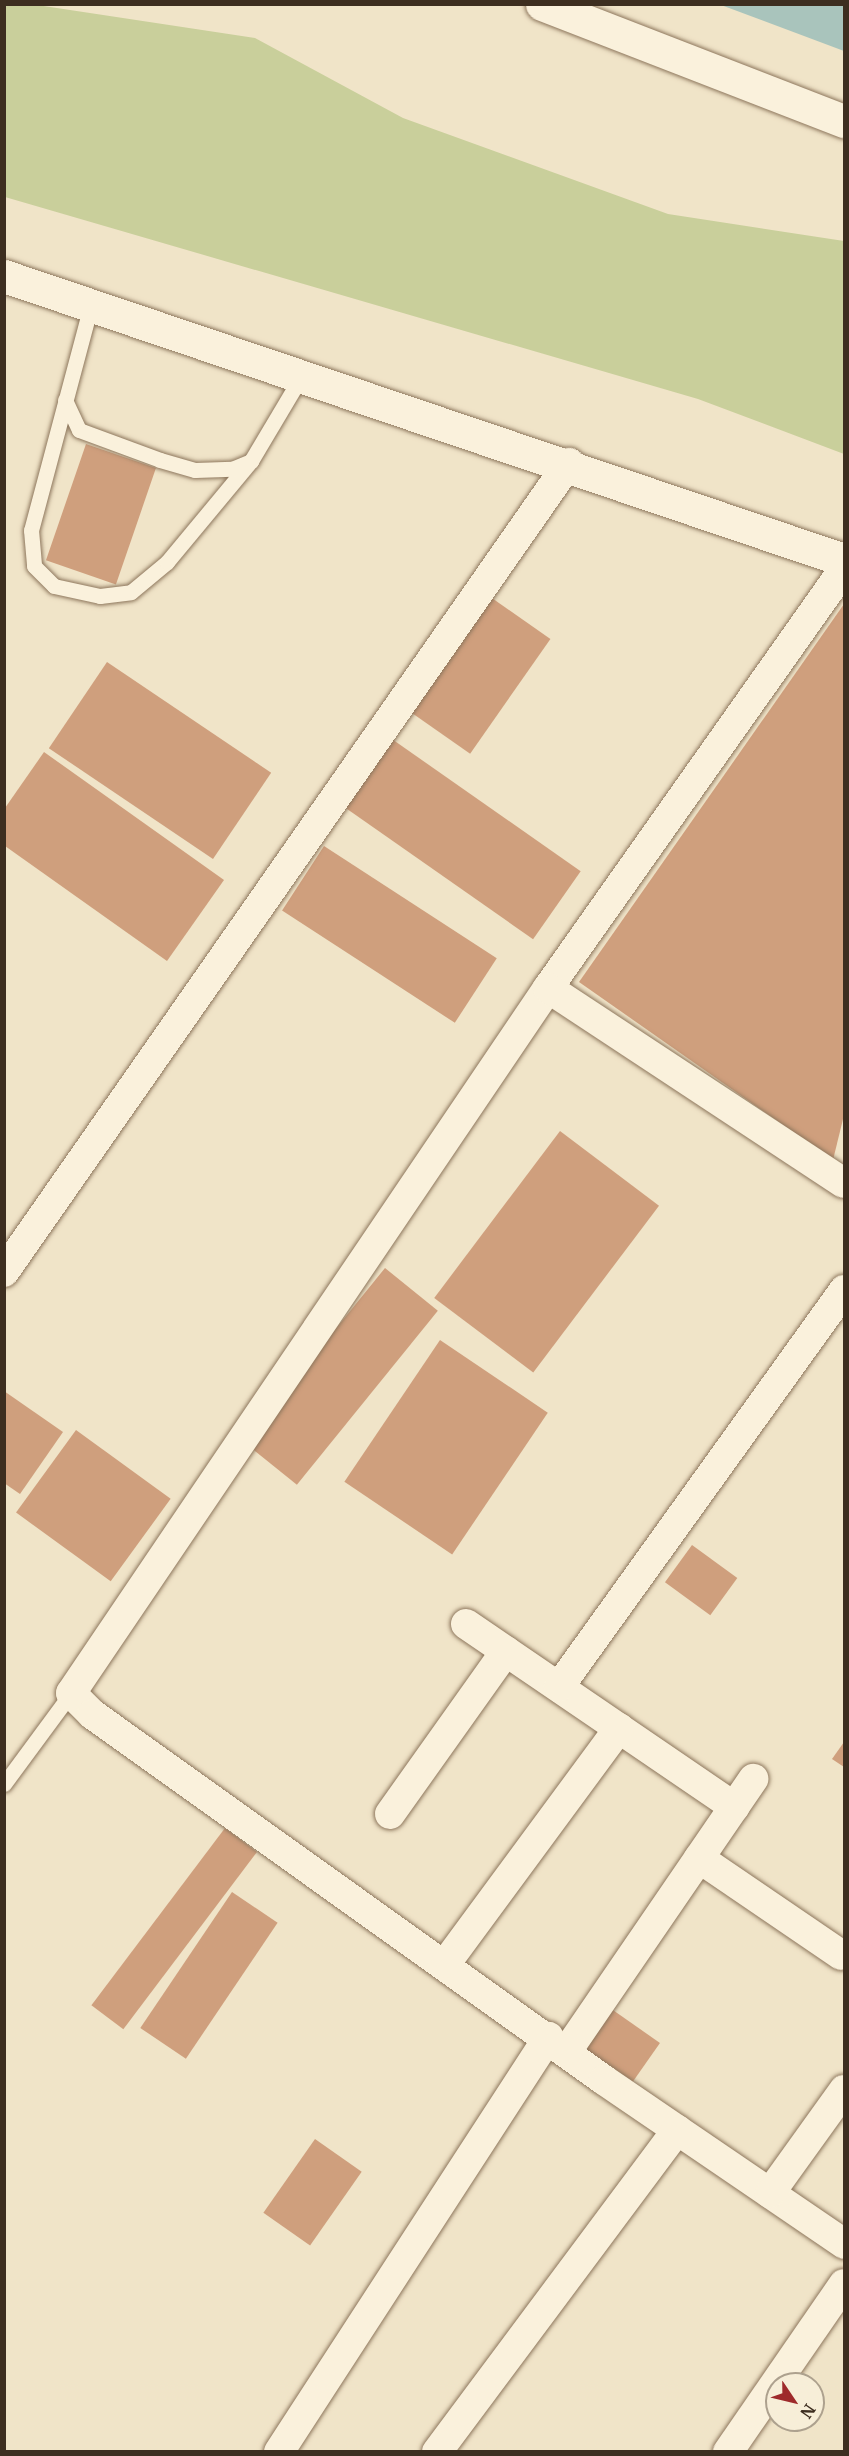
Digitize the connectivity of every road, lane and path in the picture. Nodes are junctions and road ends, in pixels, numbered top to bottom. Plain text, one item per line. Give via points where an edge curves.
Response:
1 (542, 4) edge
2 (844, 121) edge
3 (4, 276) edge
4 (91, 304) junction
5 (302, 375) junction
6 (65, 400) junction
7 (250, 461) junction
8 (569, 463) junction
9 (844, 560) edge
10 (844, 569) edge
11 (548, 988) junction
12 (844, 1183) edge
13 (4, 1272) edge
14 (844, 1290) edge
15 (466, 1624) dead end
16 (506, 1650) junction
17 (559, 1687) junction
18 (71, 1693) junction
19 (619, 1728) junction
20 (753, 1779) dead end
21 (4, 1784) edge
22 (734, 1807) junction
23 (390, 1814) dead end
24 (699, 1858) junction
25 (841, 1955) dead end
26 (446, 1963) junction
27 (558, 2044) junction
28 (844, 2090) edge
29 (677, 2130) junction
30 (770, 2193) junction
31 (844, 2244) edge
32 (844, 2284) edge
33 (279, 2451) edge
34 (437, 2451) edge
35 (728, 2451) edge

1 - 2 street
3 - 4 street
4 - 5 street
4 - 6 lane
5 - 7 lane
5 - 8 street
6 - 7 lane via 80,430 160,460 195,470 232,469
6 - 7 lane via 31,530 34,566 54,586 100,596 130,592 167,562
8 - 9 street
8 - 13 street
10 - 11 street
11 - 12 street
11 - 18 street
14 - 17 street
15 - 16 street
16 - 17 street
16 - 23 street
17 - 19 street
18 - 21 lane
18 - 26 street via 92,1714
19 - 22 street
19 - 26 street
20 - 22 street
22 - 24 street
24 - 25 street
24 - 27 street
26 - 27 street
27 - 29 street
27 - 33 street
28 - 30 street
29 - 30 street
29 - 34 street
30 - 31 street
32 - 35 street

